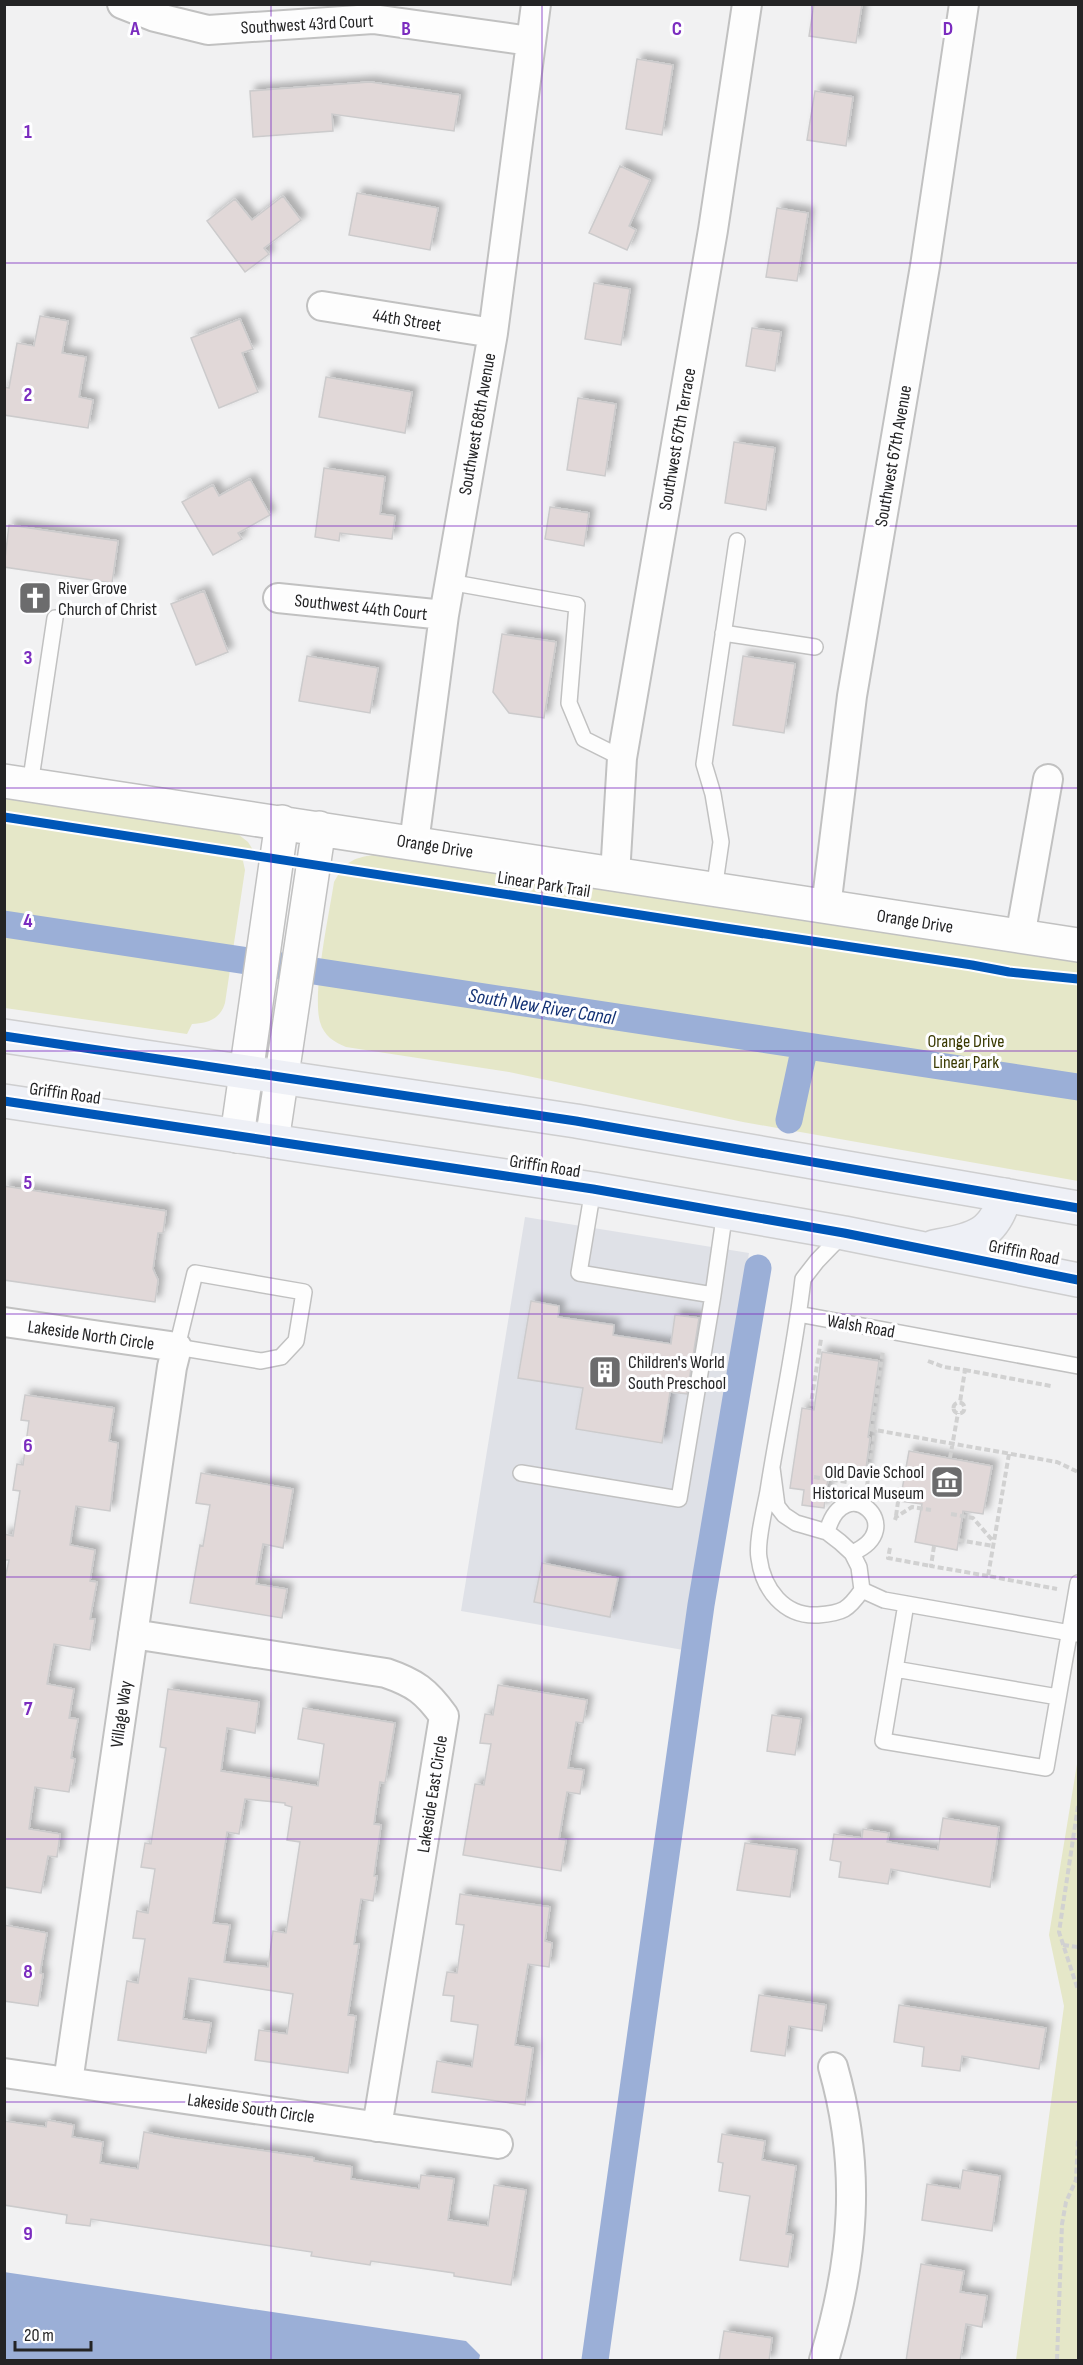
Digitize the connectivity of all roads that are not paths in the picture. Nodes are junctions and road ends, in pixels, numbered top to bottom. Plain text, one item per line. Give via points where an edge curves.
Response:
1 (122, 4) edge
2 (536, 4) edge
3 (747, 4) edge
4 (964, 4) edge
5 (530, 41) junction
6 (322, 306) dead end
7 (493, 333) junction
8 (737, 541) dead end
9 (449, 582) junction
10 (278, 598) dead end
11 (444, 615) junction
12 (55, 618) dead end
13 (723, 633) junction
14 (815, 646) dead end
15 (622, 758) junction
16 (1048, 779) dead end
17 (17, 783) edge
18 (282, 822) junction
19 (319, 828) junction
20 (414, 843) junction
21 (615, 875) junction
22 (714, 890) junction
23 (826, 907) junction
24 (1020, 937) junction
25 (1078, 945) edge
26 (4, 1036) edge
27 (246, 1072) junction
28 (282, 1077) junction
29 (4, 1101) edge
30 (237, 1136) junction
31 (272, 1141) junction
32 (593, 1189) junction
33 (1005, 1195) junction
34 (1078, 1208) edge
35 (725, 1212) junction
36 (844, 1233) junction
37 (924, 1249) junction
38 (1078, 1280) edge
39 (713, 1295) junction
40 (798, 1314) junction
41 (4, 1322) edge
42 (177, 1347) junction
43 (1078, 1366) edge
44 (771, 1468) junction
45 (521, 1473) dead end
46 (827, 1532) junction
47 (852, 1553) junction
48 (1078, 1583) edge
49 (862, 1590) junction
50 (906, 1604) junction
51 (133, 1634) junction
52 (1073, 1634) edge
53 (895, 1670) junction
54 (1058, 1697) junction
55 (833, 2067) dead end
56 (4, 2073) edge
57 (68, 2082) junction
58 (377, 2127) junction
59 (498, 2144) dead end
60 (825, 2361) edge

1 - 5 street, Southwest 43rd Court via 208,30 373,19
2 - 5 street, Southwest 68th Avenue
3 - 15 street, Southwest 67th Terrace via 713,231
4 - 23 street, Southwest 67th Avenue via 925,266 852,696
5 - 7 street, Southwest 68th Avenue
6 - 7 street, 44th Street
7 - 9 street, Southwest 68th Avenue
8 - 13 lane
9 - 11 street, Southwest 68th Avenue
9 - 15 lane via 578,605 569,703 584,739
10 - 11 street, Southwest 44th Court
11 - 20 street, Southwest 68th Avenue
12 - 17 lane
13 - 14 lane
13 - 22 lane via 704,764 721,842
15 - 21 street, Southwest 67th Terrace
16 - 24 street
17 - 18 street, Orange Drive
18 - 19 street, Orange Drive
18 - 27 street
19 - 20 street, Orange Drive
19 - 28 street
20 - 21 street, Orange Drive
21 - 22 street, Orange Drive
22 - 23 street, Orange Drive
23 - 24 street, Orange Drive
24 - 25 street, Orange Drive
26 - 27 main road
27 - 28 main road
27 - 30 street
28 - 31 street
28 - 33 main road via 576,1121
29 - 30 main road, Griffin Road
30 - 31 main road, Griffin Road
31 - 32 main road, Griffin Road
32 - 35 main road, Griffin Road
32 - 39 lane via 579,1273
33 - 34 main road
33 - 37 main road via 1000,1215 986,1230 967,1240
35 - 36 main road, Griffin Road
35 - 39 lane
36 - 37 main road, Griffin Road
36 - 40 lane via 803,1279
37 - 38 main road, Griffin Road
39 - 45 lane via 679,1499
40 - 43 lane, Walsh Road
40 - 44 lane
41 - 42 street, Lakeside North Circle
42 - 42 lane via 195,1273 304,1292 296,1341 281,1357 261,1361
42 - 51 street, Village Way
44 - 46 lane via 777,1506 784,1515 796,1523
44 - 49 lane via 758,1555 763,1578 773,1597 810,1615 830,1614 849,1608
46 - 47 lane
46 - 47 lane via 841,1507 849,1503 866,1505 876,1527 868,1543
47 - 49 lane
48 - 52 lane
49 - 50 lane
50 - 52 lane
50 - 53 lane
51 - 57 street, Village Way
51 - 58 street, Lakeside East Circle via 386,1674 411,1682 430,1696 444,1716
52 - 54 lane
53 - 54 lane
53 - 54 lane via 883,1741 1046,1768
55 - 60 street via 848,2131 852,2207 844,2286
56 - 57 street, Lakeside South Circle
57 - 58 street, Lakeside South Circle
58 - 59 street, Lakeside South Circle

